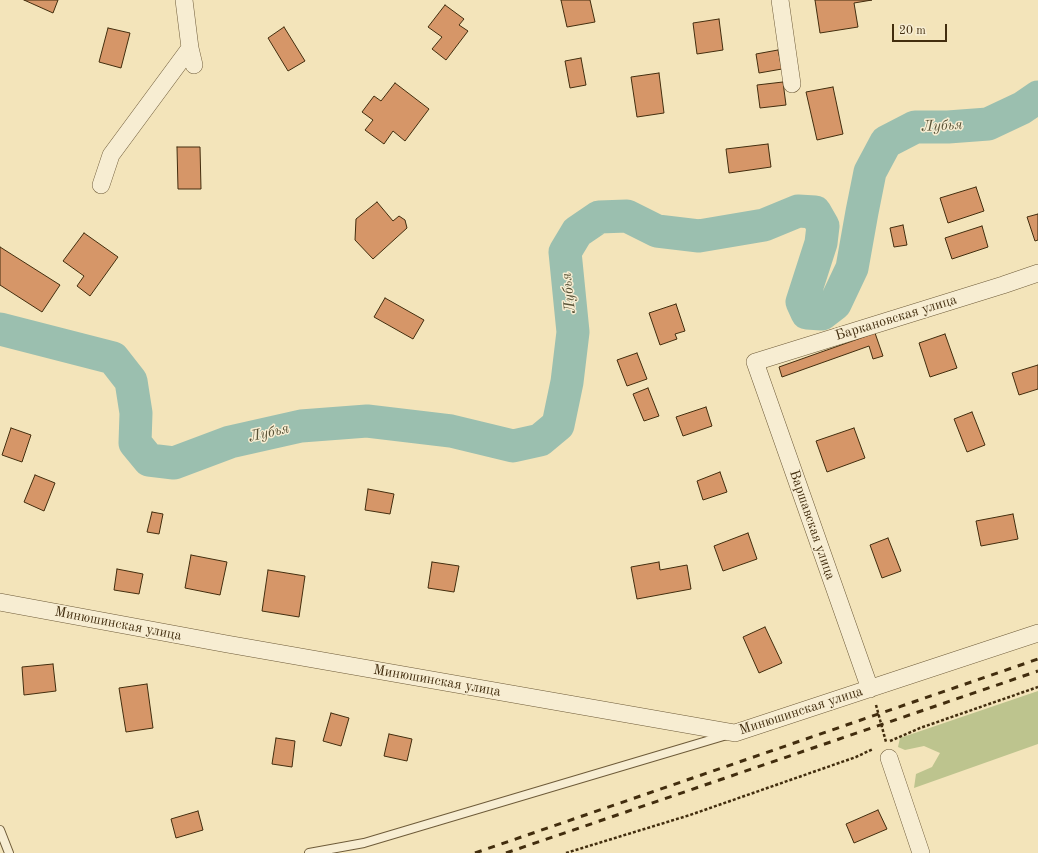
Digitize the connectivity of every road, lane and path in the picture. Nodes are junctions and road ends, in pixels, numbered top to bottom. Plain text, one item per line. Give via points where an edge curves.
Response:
1 (184, 0) edge
2 (780, 0) edge
3 (190, 48) junction
4 (194, 65) dead end
5 (792, 84) dead end
6 (101, 185) dead end
7 (1038, 273) edge
8 (755, 362) joint
9 (0, 602) edge
10 (1038, 633) edge
11 (1038, 687) edge
12 (870, 689) junction
13 (735, 733) junction
14 (883, 749) junction
15 (0, 830) edge
16 (9, 853) edge
17 (309, 853) edge
18 (566, 853) edge
19 (922, 853) edge

1 - 3 street
2 - 5 street
3 - 4 street
3 - 6 street via 111,155
7 - 8 street, Баркановская улица
8 - 12 street, Варшавская улица
9 - 13 street, Минюшинская улица via 235,646
10 - 12 street, Минюшинская улица
11 - 14 path via 920,728 890,740
12 - 13 street, Минюшинская улица
12 - 14 path via 879,713
13 - 17 lane via 364,842
14 - 18 path via 690,815
14 - 19 street
15 - 16 lane

